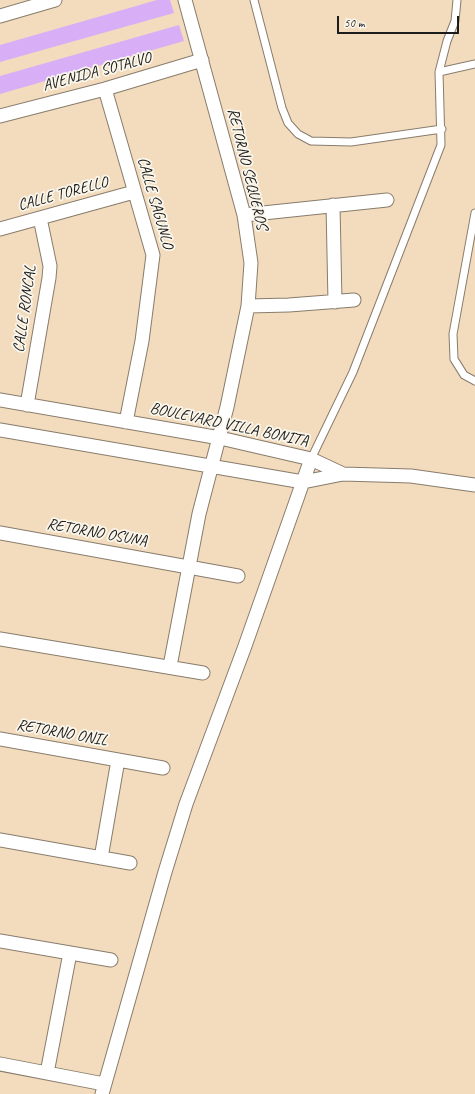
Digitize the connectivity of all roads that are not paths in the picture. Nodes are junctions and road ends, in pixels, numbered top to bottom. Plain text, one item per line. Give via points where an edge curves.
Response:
1 (55, 0) edge
2 (185, 0) edge
3 (254, 0) edge
4 (457, 0) edge
5 (0, 16) edge
6 (202, 60) junction
7 (475, 64) edge
8 (439, 72) junction
9 (105, 89) junction
10 (0, 116) edge
11 (442, 129) junction
12 (134, 192) junction
13 (387, 200) dead end
14 (333, 205) junction
15 (475, 213) edge
16 (244, 215) junction
17 (40, 218) junction
18 (0, 229) edge
19 (354, 300) dead end
20 (335, 302) junction
21 (248, 306) junction
22 (475, 381) edge
23 (0, 400) edge
24 (27, 405) junction
25 (126, 422) junction
26 (0, 430) edge
27 (220, 438) junction
28 (311, 459) junction
29 (212, 466) junction
30 (343, 474) junction
31 (302, 482) junction
32 (475, 485) edge
33 (0, 533) edge
34 (188, 567) junction
35 (238, 576) dead end
36 (0, 639) edge
37 (170, 666) junction
38 (202, 673) dead end
39 (0, 739) edge
40 (118, 760) junction
41 (163, 768) dead end
42 (0, 840) edge
43 (101, 858) junction
44 (130, 863) dead end
45 (0, 941) edge
46 (70, 953) junction
47 (111, 960) dead end
48 (0, 1064) edge
49 (47, 1073) junction
50 (103, 1089) edge

1 - 5 street
2 - 6 street, RETORNO SEQUEROS
3 - 11 lane via 282,108 288,124 298,134 311,141 351,142
4 - 8 lane via 455,21
6 - 9 street, AVENIDA SOTALVO
6 - 16 street, RETORNO SEQUEROS
7 - 8 lane
8 - 11 lane
9 - 10 street, AVENIDA SOTALVO
9 - 12 street, CALLE SAGUNLO
11 - 28 lane via 441,145 356,364
12 - 17 street, CALLE TORELLO
12 - 25 street, CALLE SAGUNLO via 154,255 142,340
13 - 14 street
14 - 16 street
14 - 20 street
15 - 22 lane via 453,334 454,359 464,375
16 - 21 street, RETORNO SEQUEROS via 250,263
17 - 18 street, CALLE TORELLO
17 - 24 street, CALLE RONCAL via 50,266
19 - 20 street
20 - 21 street
21 - 27 street, RETORNO SEQUEROS
23 - 24 street, BOULEVARD VILLA BONITA
24 - 25 street, BOULEVARD VILLA BONITA
25 - 27 street, BOULEVARD VILLA BONITA
26 - 29 street
27 - 28 street, BOULEVARD VILLA BONITA
27 - 29 street, RETORNO SEQUEROS
28 - 30 street, BOULEVARD VILLA BONITA
28 - 31 street
29 - 31 street
29 - 34 street
30 - 31 street
30 - 32 street via 411,476
31 - 50 street via 186,804
33 - 34 street, RETORNO OSUNA
34 - 35 street, RETORNO OSUNA
34 - 37 street
36 - 37 street
37 - 38 street
39 - 40 street, RETORNO ONIL
40 - 41 street, RETORNO ONIL
40 - 43 street, RETORNO ONIL
42 - 43 street
43 - 44 street
45 - 46 street
46 - 47 street
46 - 49 street
48 - 49 street
49 - 50 street

